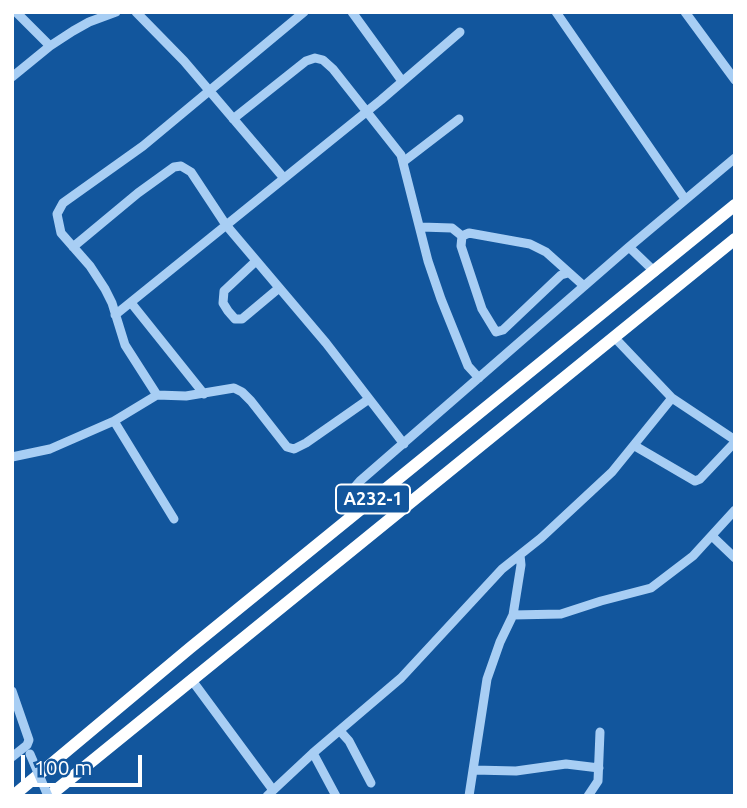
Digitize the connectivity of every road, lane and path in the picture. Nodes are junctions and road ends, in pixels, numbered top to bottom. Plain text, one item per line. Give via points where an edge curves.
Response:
1 (16, 12) edge
2 (116, 12) edge
3 (136, 12) edge
4 (304, 12) edge
5 (352, 12) edge
6 (556, 12) edge
7 (685, 12) edge
8 (87, 17) edge
9 (460, 32) dead end
10 (50, 46) junction
11 (12, 77) edge
12 (735, 79) edge
13 (402, 81) junction
14 (208, 91) junction
15 (366, 110) junction
16 (233, 119) junction
17 (459, 119) dead end
18 (735, 158) edge
19 (403, 162) junction
20 (283, 177) junction
21 (685, 199) junction
22 (735, 205) edge
23 (226, 225) junction
24 (421, 227) junction
25 (462, 236) junction
26 (735, 239) edge
27 (73, 247) junction
28 (629, 247) junction
29 (256, 261) junction
30 (654, 272) junction
31 (568, 273) junction
32 (583, 286) junction
33 (279, 288) junction
34 (132, 303) junction
35 (115, 315) junction
36 (614, 337) junction
37 (479, 378) junction
38 (204, 394) junction
39 (157, 395) junction
40 (671, 398) junction
41 (369, 399) junction
42 (114, 421) junction
43 (735, 441) edge
44 (404, 444) junction
45 (635, 446) junction
46 (12, 457) edge
47 (735, 510) edge
48 (350, 517) junction
49 (174, 519) dead end
50 (712, 536) junction
51 (520, 555) junction
52 (735, 558) edge
53 (513, 615) junction
54 (191, 679) junction
55 (12, 691) edge
56 (340, 731) junction
57 (600, 732) dead end
58 (29, 749) junction
59 (313, 753) junction
60 (12, 757) edge
61 (599, 768) junction
62 (474, 770) junction
63 (371, 783) dead end
64 (270, 793) edge
65 (13, 796) edge
66 (48, 796) edge
67 (336, 796) edge
68 (469, 796) edge
69 (588, 796) edge

1 - 10 street
2 - 8 street
3 - 14 street
4 - 14 street
5 - 13 street
6 - 21 street
7 - 12 street
8 - 10 street
9 - 13 street
10 - 11 street
13 - 15 street
14 - 16 street
14 - 27 street via 143,146 63,203 58,223
15 - 16 street via 333,69 315,58
15 - 19 street
15 - 20 street
16 - 20 street
17 - 19 street
18 - 21 street
19 - 24 street
20 - 23 street
21 - 28 street
22 - 30 highway, A232-1
23 - 27 street via 191,172 174,167
23 - 29 street
23 - 34 street
24 - 25 street via 452,228
24 - 37 street via 441,299 468,366
25 - 31 street via 469,233 530,244
25 - 31 street via 477,297 496,332
26 - 36 highway, A232-1
27 - 35 street via 105,289
28 - 30 street
28 - 32 street
29 - 33 street
29 - 33 street via 224,292 223,303 234,319 242,318
30 - 48 highway, A232-1
31 - 32 street
32 - 37 street
33 - 41 street
34 - 35 street
34 - 38 street
35 - 39 street via 125,345
36 - 40 street
36 - 54 highway, A232-1
37 - 44 street
38 - 39 street
38 - 41 street via 234,388 242,392 287,447 294,449
39 - 42 street
40 - 43 street
40 - 45 street
41 - 44 street
42 - 46 street via 50,449
42 - 49 street
43 - 45 street via 695,481
44 - 48 street via 348,496
45 - 51 street
47 - 50 street
48 - 65 highway, A232-1
50 - 52 street
50 - 53 street via 651,588 561,614
51 - 53 street
51 - 56 street via 409,671
53 - 62 street via 486,678
54 - 64 street
54 - 66 highway, A232-1
55 - 58 street via 29,736
56 - 59 street
56 - 63 street
57 - 61 street
58 - 60 street
58 - 66 street, bridge
59 - 64 street
59 - 67 street
61 - 62 street via 566,764 516,771
61 - 69 street via 598,781
62 - 68 street

